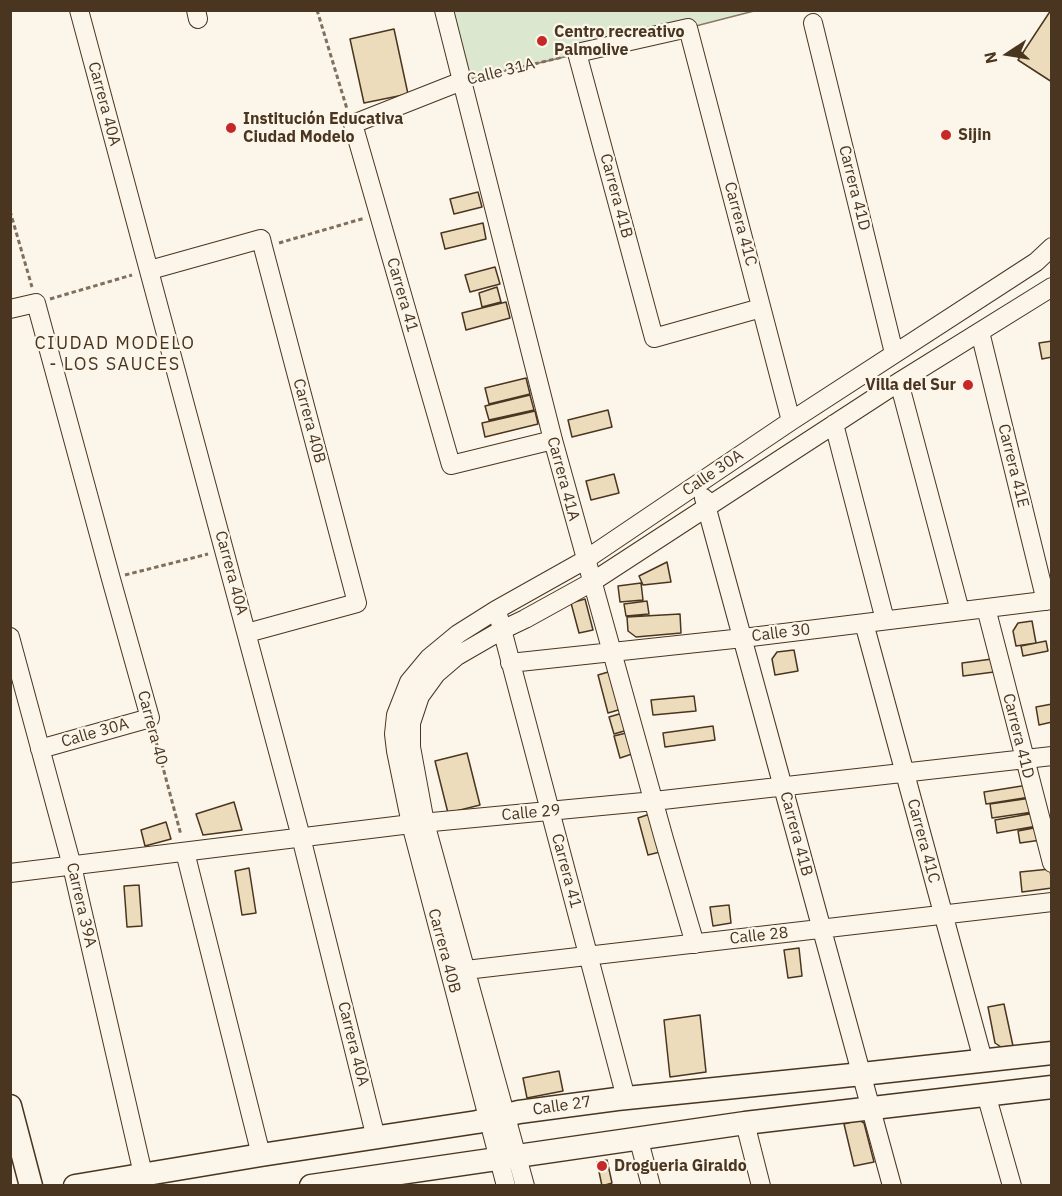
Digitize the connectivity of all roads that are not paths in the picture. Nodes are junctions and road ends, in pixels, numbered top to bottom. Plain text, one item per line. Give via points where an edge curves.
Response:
1 (79, 10) edge
2 (444, 10) edge
3 (813, 23) dead end
4 (688, 28) joint
5 (462, 81) junction
6 (353, 124) joint
7 (1052, 247) edge
8 (150, 270) junction
9 (1052, 287) edge
10 (761, 308) junction
11 (10, 309) edge
12 (980, 332) junction
13 (894, 353) junction
14 (900, 382) junction
15 (791, 421) junction
16 (834, 424) junction
17 (553, 440) junction
18 (700, 482) junction
19 (707, 508) junction
20 (585, 560) junction
21 (592, 582) junction
22 (1049, 600) edge
23 (986, 608) junction
24 (496, 610) junction
25 (960, 611) junction
26 (885, 620) junction
27 (864, 623) junction
28 (502, 630) junction
29 (247, 633) junction
30 (10, 637) edge
31 (743, 638) junction
32 (612, 653) junction
33 (510, 663) junction
34 (150, 718) joint
35 (404, 719) junction
36 (40, 749) junction
37 (1052, 756) edge
38 (1024, 760) junction
39 (905, 773) junction
40 (783, 787) junction
41 (654, 801) junction
42 (550, 812) junction
43 (418, 823) junction
44 (301, 837) junction
45 (185, 852) junction
46 (1052, 863) edge
47 (72, 866) junction
48 (10, 873) edge
49 (1052, 902) edge
50 (944, 915) junction
51 (822, 929) junction
52 (695, 944) junction
53 (588, 955) junction
54 (466, 970) junction
55 (1052, 1053) edge
56 (983, 1060) junction
57 (862, 1074) junction
58 (1052, 1086) edge
59 (986, 1094) junction
60 (626, 1098) junction
61 (10, 1106) edge
62 (870, 1107) junction
63 (497, 1118) junction
64 (745, 1123) junction
65 (638, 1137) junction
66 (376, 1138) junction
67 (261, 1155) junction
68 (508, 1157) junction
69 (143, 1174) junction
70 (31, 1185) edge
71 (75, 1185) edge
72 (311, 1185) edge
73 (506, 1185) edge
74 (525, 1185) edge
75 (651, 1185) edge
76 (761, 1185) edge
77 (892, 1185) edge
78 (1012, 1185) edge

1 - 8 street, Carrera 40A
2 - 5 street, Carrera 41A
3 - 13 street, Carrera 41D
4 - 10 street, Carrera 41C
4 - 10 street, Carrera 41B via 577,53 654,338
5 - 6 street, Calle 31A
5 - 17 street, Carrera 41A
6 - 17 street, Carrera 41 via 451,465
7 - 13 street, Calle 30A via 1036,262
8 - 29 street, Carrera 40A
8 - 29 street, Carrera 40B via 262,243 357,603
9 - 12 street, Calle 30A
10 - 15 street, Carrera 41C
11 - 34 street, Carrera 40 via 36,303
12 - 14 street, Calle 30A
12 - 22 street, Carrera 41E
13 - 15 street, Calle 30A
14 - 16 street, Calle 30A
14 - 25 street
15 - 18 street, Calle 30A
16 - 19 street, Calle 30A
16 - 26 street
17 - 20 street, Carrera 41A
18 - 19 street, Carrera 41B
18 - 20 street, Calle 30A
19 - 21 street, Calle 30A
19 - 31 street, Carrera 41B
20 - 21 street, Carrera 41A
20 - 24 street, Calle 30A
21 - 28 street, Calle 30A
21 - 32 street, Carrera 41A
22 - 23 street, Calle 30
23 - 25 street, Calle 30
23 - 38 street, Carrera 41D
24 - 28 street, Carrera 41
24 - 35 street, Calle 30A via 429,658 409,682
25 - 26 street, Calle 30
26 - 27 street, Calle 30
27 - 31 street, Calle 30
27 - 39 street, Carrera 41C
28 - 33 street, Carrera 41
28 - 35 street, Calle 30A via 457,656 436,674
29 - 44 street, Carrera 40A
30 - 36 street, Carrera 39A
31 - 32 street, Calle 30
31 - 40 street, Carrera 41B
32 - 33 street, Calle 30
32 - 41 street, Carrera 41A
33 - 42 street, Carrera 41
34 - 36 street, Calle 30A
35 - 43 street, Carrera 40B via 394,734 396,751
36 - 47 street, Carrera 39A
37 - 38 street, Calle 29
38 - 39 street, Calle 29
38 - 46 street, Carrera 41D
39 - 40 street, Calle 29
39 - 50 street, Carrera 41C
40 - 41 street, Calle 29
40 - 51 street, Carrera 41B
41 - 42 street, Calle 29
41 - 52 street, Carrera 41A
42 - 43 street, Calle 29
42 - 53 street, Carrera 41
43 - 44 street, Calle 29
43 - 54 street, Carrera 40B
43 - 63 street, Carrera 40B
44 - 45 street, Calle 29
44 - 66 street, Carrera 40A
45 - 47 street, Calle 29
45 - 67 street
47 - 48 street, Calle 29
47 - 69 street, Carrera 39A
49 - 50 street, Calle 28
50 - 51 street, Calle 28
50 - 56 street, Carrera 41C
51 - 52 street, Calle 28
51 - 57 street, Carrera 41B
52 - 53 street, Calle 28
53 - 54 street, Calle 28
53 - 60 street, Carrera 41
54 - 63 street, Carrera 40B
55 - 56 main road, Calle 27
56 - 57 main road, Calle 27
57 - 60 main road, Calle 27
57 - 62 street, Carrera 41B
58 - 59 main road
59 - 62 main road
59 - 78 street
60 - 63 main road, Calle 27
61 - 70 main road
62 - 64 main road
62 - 77 street, Carrera 41B
63 - 66 main road, Calle 27
63 - 68 street, Carrera 40B
64 - 65 main road
64 - 76 street
65 - 68 main road
65 - 75 street
66 - 67 main road, Calle 27
67 - 69 main road, Calle 27
68 - 72 main road
68 - 73 street, Carrera 40B
68 - 74 street, Carrera 40B
69 - 71 main road, Calle 27

